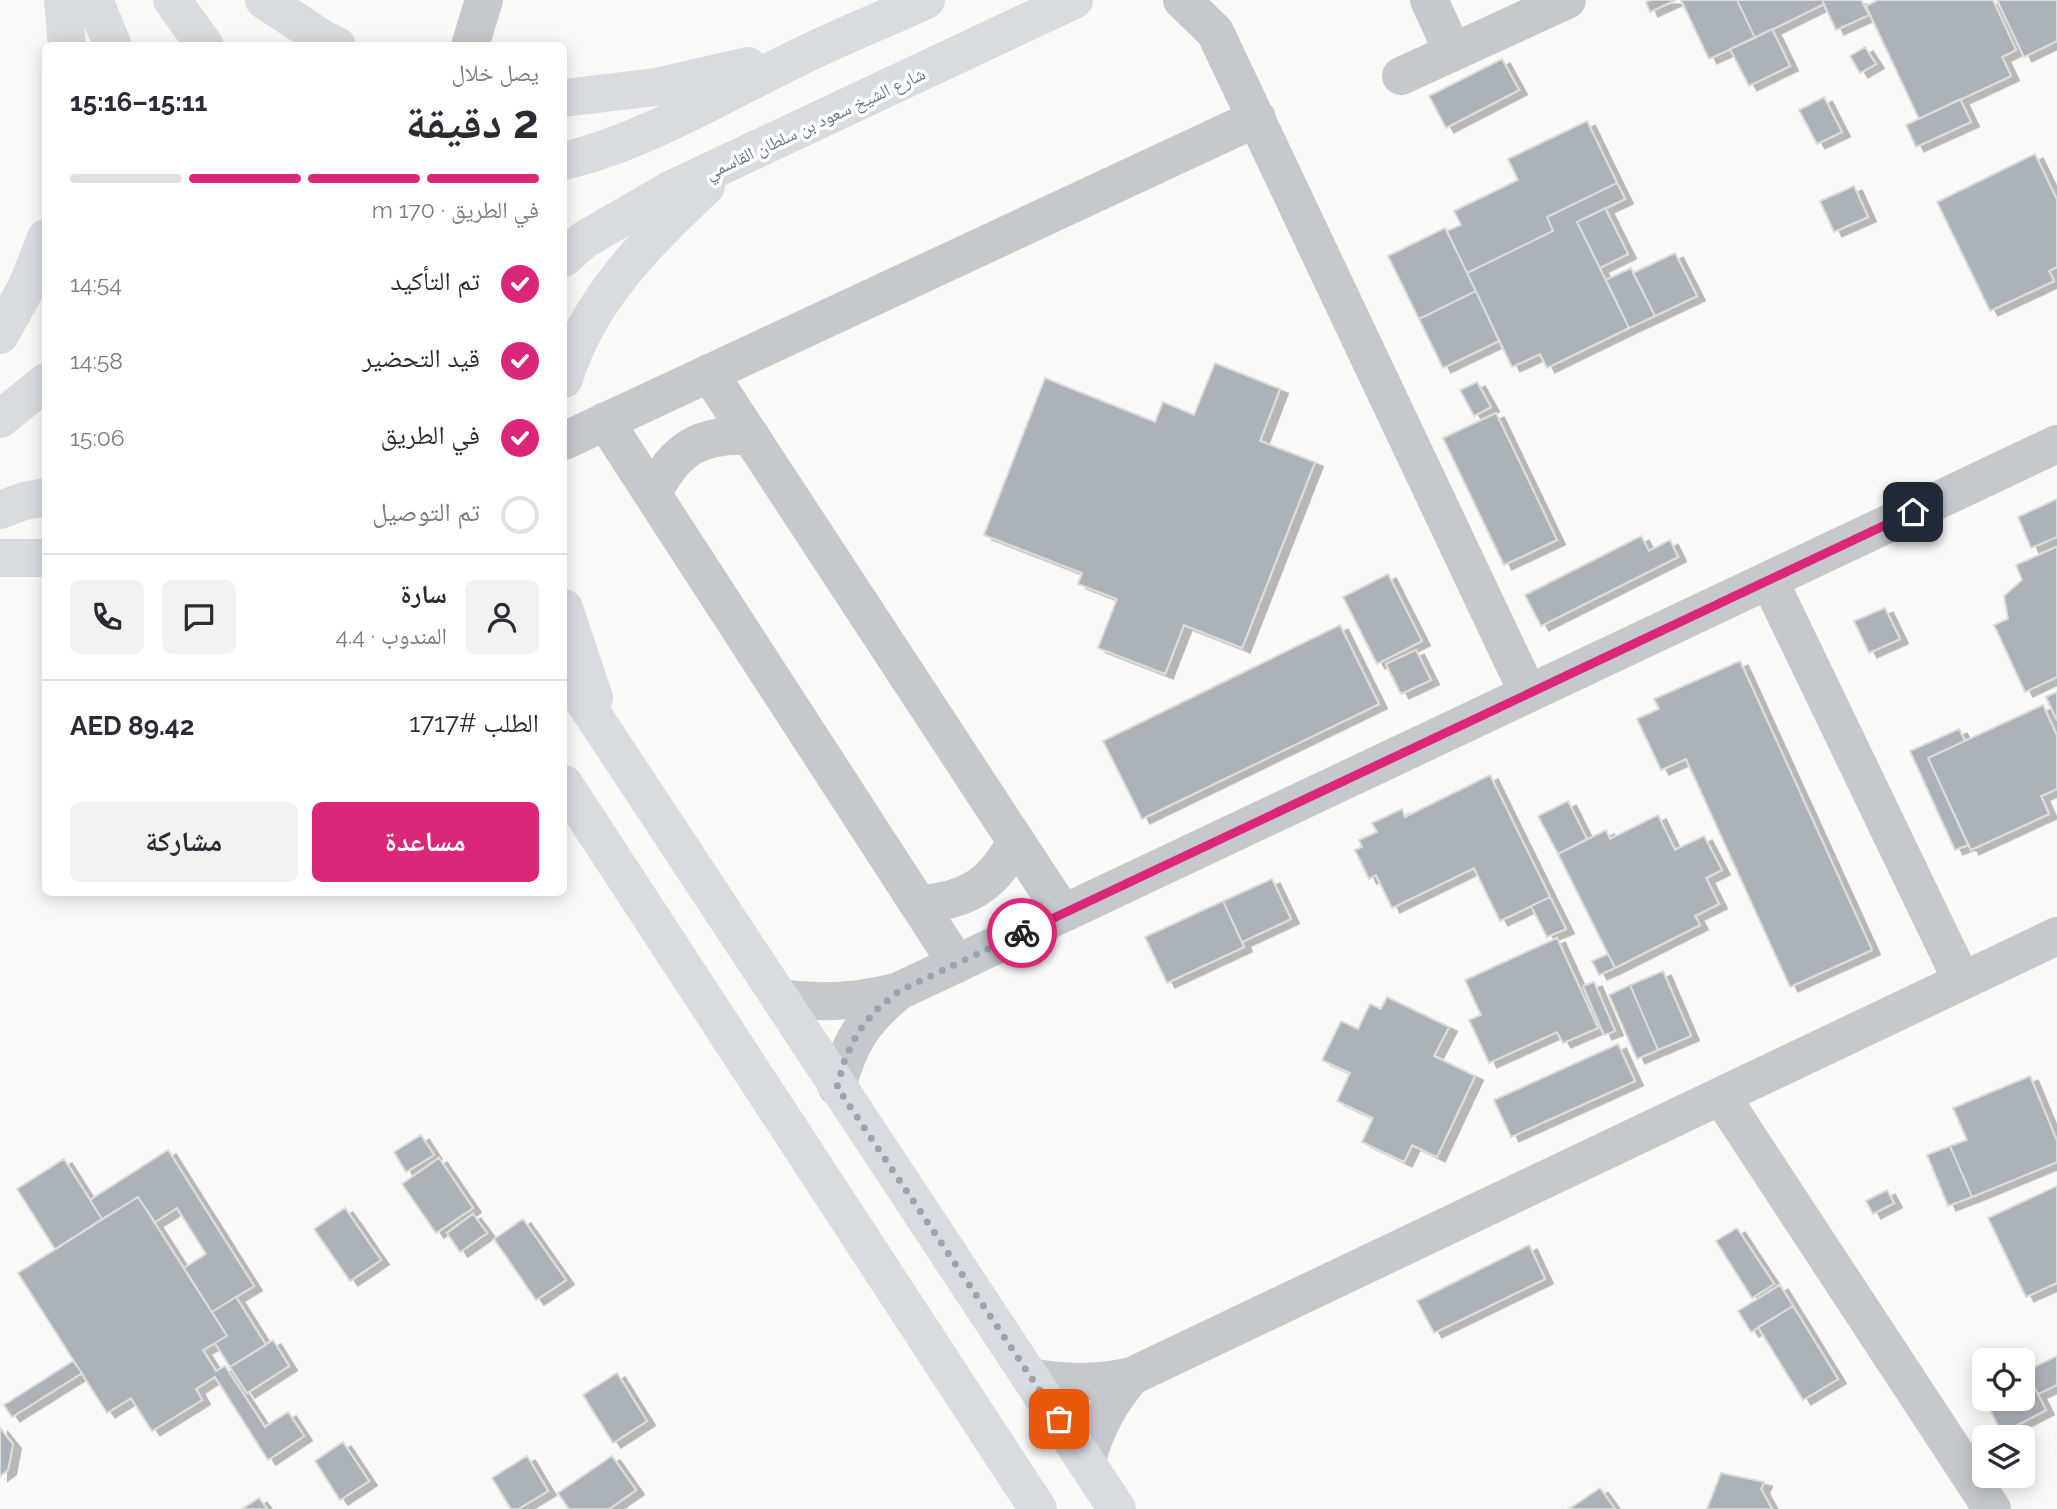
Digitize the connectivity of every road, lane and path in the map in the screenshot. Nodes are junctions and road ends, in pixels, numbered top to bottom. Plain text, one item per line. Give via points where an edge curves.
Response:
1 (63, 0) edge
2 (94, 0) edge
3 (172, 0) edge
4 (264, 0) edge
5 (484, 0) edge
6 (926, 0) edge
7 (1074, 0) edge
8 (1182, 0) edge
9 (1429, 0) edge
10 (1567, 0) edge
11 (1214, 16) edge
12 (67, 42) edge
13 (111, 42) edge
14 (202, 42) edge
15 (331, 42) edge
16 (471, 42) edge
17 (1452, 52) junction
18 (805, 54) junction
19 (1401, 76) dead end
20 (567, 98) edge
21 (1257, 118) junction
22 (567, 160) edge
23 (732, 163) junction
24 (42, 248) edge
25 (567, 255) edge
26 (0, 335) edge
27 (567, 371) edge
28 (709, 373) junction
29 (42, 385) edge
30 (0, 419) edge
31 (605, 421) junction
32 (751, 436) junction
33 (567, 439) edge
34 (2057, 444) edge
35 (653, 494) junction
36 (42, 498) edge
37 (0, 510) edge
38 (0, 558) edge
39 (42, 558) edge
40 (1769, 580) junction
41 (567, 617) edge
42 (567, 675) edge
43 (1528, 694) junction
44 (604, 730) junction
45 (567, 789) edge
46 (1016, 841) junction
47 (919, 904) junction
48 (1063, 913) junction
49 (2057, 936) edge
50 (957, 964) junction
51 (1962, 981) junction
52 (899, 991) junction
53 (780, 998) junction
54 (837, 1087) junction
55 (1721, 1096) junction
56 (1132, 1376) junction
57 (1030, 1377) junction
58 (1087, 1461) junction
59 (1038, 1509) edge
60 (1117, 1509) edge
61 (1992, 1509) edge

1 - 12 main road
2 - 13 main road
3 - 14 main road
4 - 15 main road
5 - 16 street
6 - 18 main road
7 - 23 main road, شارع الشيخ سعود بن سلطان القاسمي
8 - 11 street
9 - 17 street
10 - 17 street
11 - 21 street
17 - 19 street
18 - 20 main road via 656,87
18 - 22 main road via 650,131
21 - 28 street
21 - 43 street
23 - 25 main road, شارع الشيخ سعود بن سلطان القاسمي via 629,212
23 - 27 main road via 648,242 583,331
24 - 26 main road
28 - 31 street
28 - 32 street
29 - 30 main road
31 - 33 street
31 - 35 street
32 - 35 street via 725,435 701,441 663,472
32 - 46 street
34 - 40 street
35 - 47 street
36 - 37 main road
38 - 39 main road
40 - 43 street
40 - 51 street
41 - 44 main road
42 - 44 main road
43 - 48 street
44 - 53 main road
45 - 59 main road
46 - 47 street via 1007,860 978,888 960,898
46 - 48 street
47 - 50 street
48 - 50 street
49 - 51 street
50 - 52 street
51 - 55 street
52 - 53 street via 840,1002
52 - 54 street via 858,1032
53 - 54 main road
54 - 57 main road
55 - 56 street
55 - 61 street
56 - 57 street via 1082,1384
56 - 58 street via 1103,1415
57 - 58 main road
58 - 60 main road

